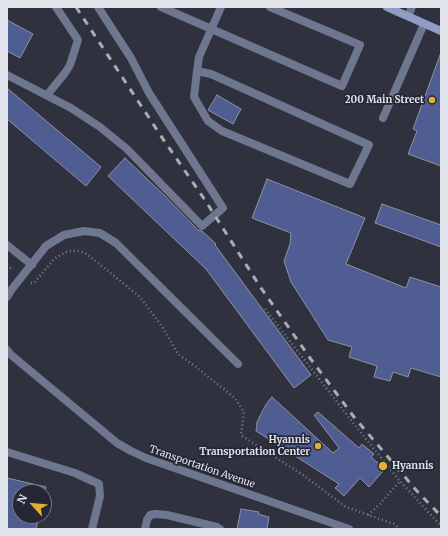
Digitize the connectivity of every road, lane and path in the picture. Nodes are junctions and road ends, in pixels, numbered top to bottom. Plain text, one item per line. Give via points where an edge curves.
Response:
1 (56, 7) edge
2 (98, 7) edge
3 (161, 7) edge
4 (222, 7) edge
5 (270, 7) edge
6 (387, 7) edge
7 (412, 7) edge
8 (408, 16) junction
9 (424, 24) junction
10 (212, 29) junction
11 (441, 31) edge
12 (197, 71) junction
13 (7, 75) edge
14 (47, 95) junction
15 (383, 118) dead end
16 (7, 245) edge
17 (32, 265) junction
18 (34, 283) dead end
19 (7, 297) edge
20 (265, 309) dead end
21 (7, 350) edge
22 (238, 364) dead end
23 (7, 452) edge
24 (400, 482) junction
25 (368, 515) junction
26 (441, 526) edge
27 (92, 529) edge
28 (145, 529) edge
29 (220, 529) edge
30 (349, 529) edge
31 (400, 529) edge

1 - 14 lane via 78,40 68,69
2 - 14 lane via 132,58 149,93 223,208 202,226 127,149 100,127
3 - 10 lane
4 - 10 lane
5 - 10 lane via 360,45 342,86
6 - 8 main road
7 - 8 lane
8 - 9 main road
9 - 11 main road
9 - 15 lane
10 - 12 lane via 199,57
12 - 12 lane via 211,74 369,145 350,184 222,131 208,121 194,97
13 - 14 lane
16 - 17 lane
17 - 19 lane
17 - 22 lane via 46,246 64,235 84,231 100,233 116,243
18 - 25 path via 64,252 79,251 87,254 140,297 178,354 235,398 244,412 241,435 303,475 346,507
20 - 24 path
21 - 30 lane, Transportation Avenue via 118,443 131,451
23 - 27 lane via 75,473 99,484 100,496
24 - 25 path
24 - 26 path
25 - 31 path via 394,524
28 - 29 lane via 150,515 156,514

